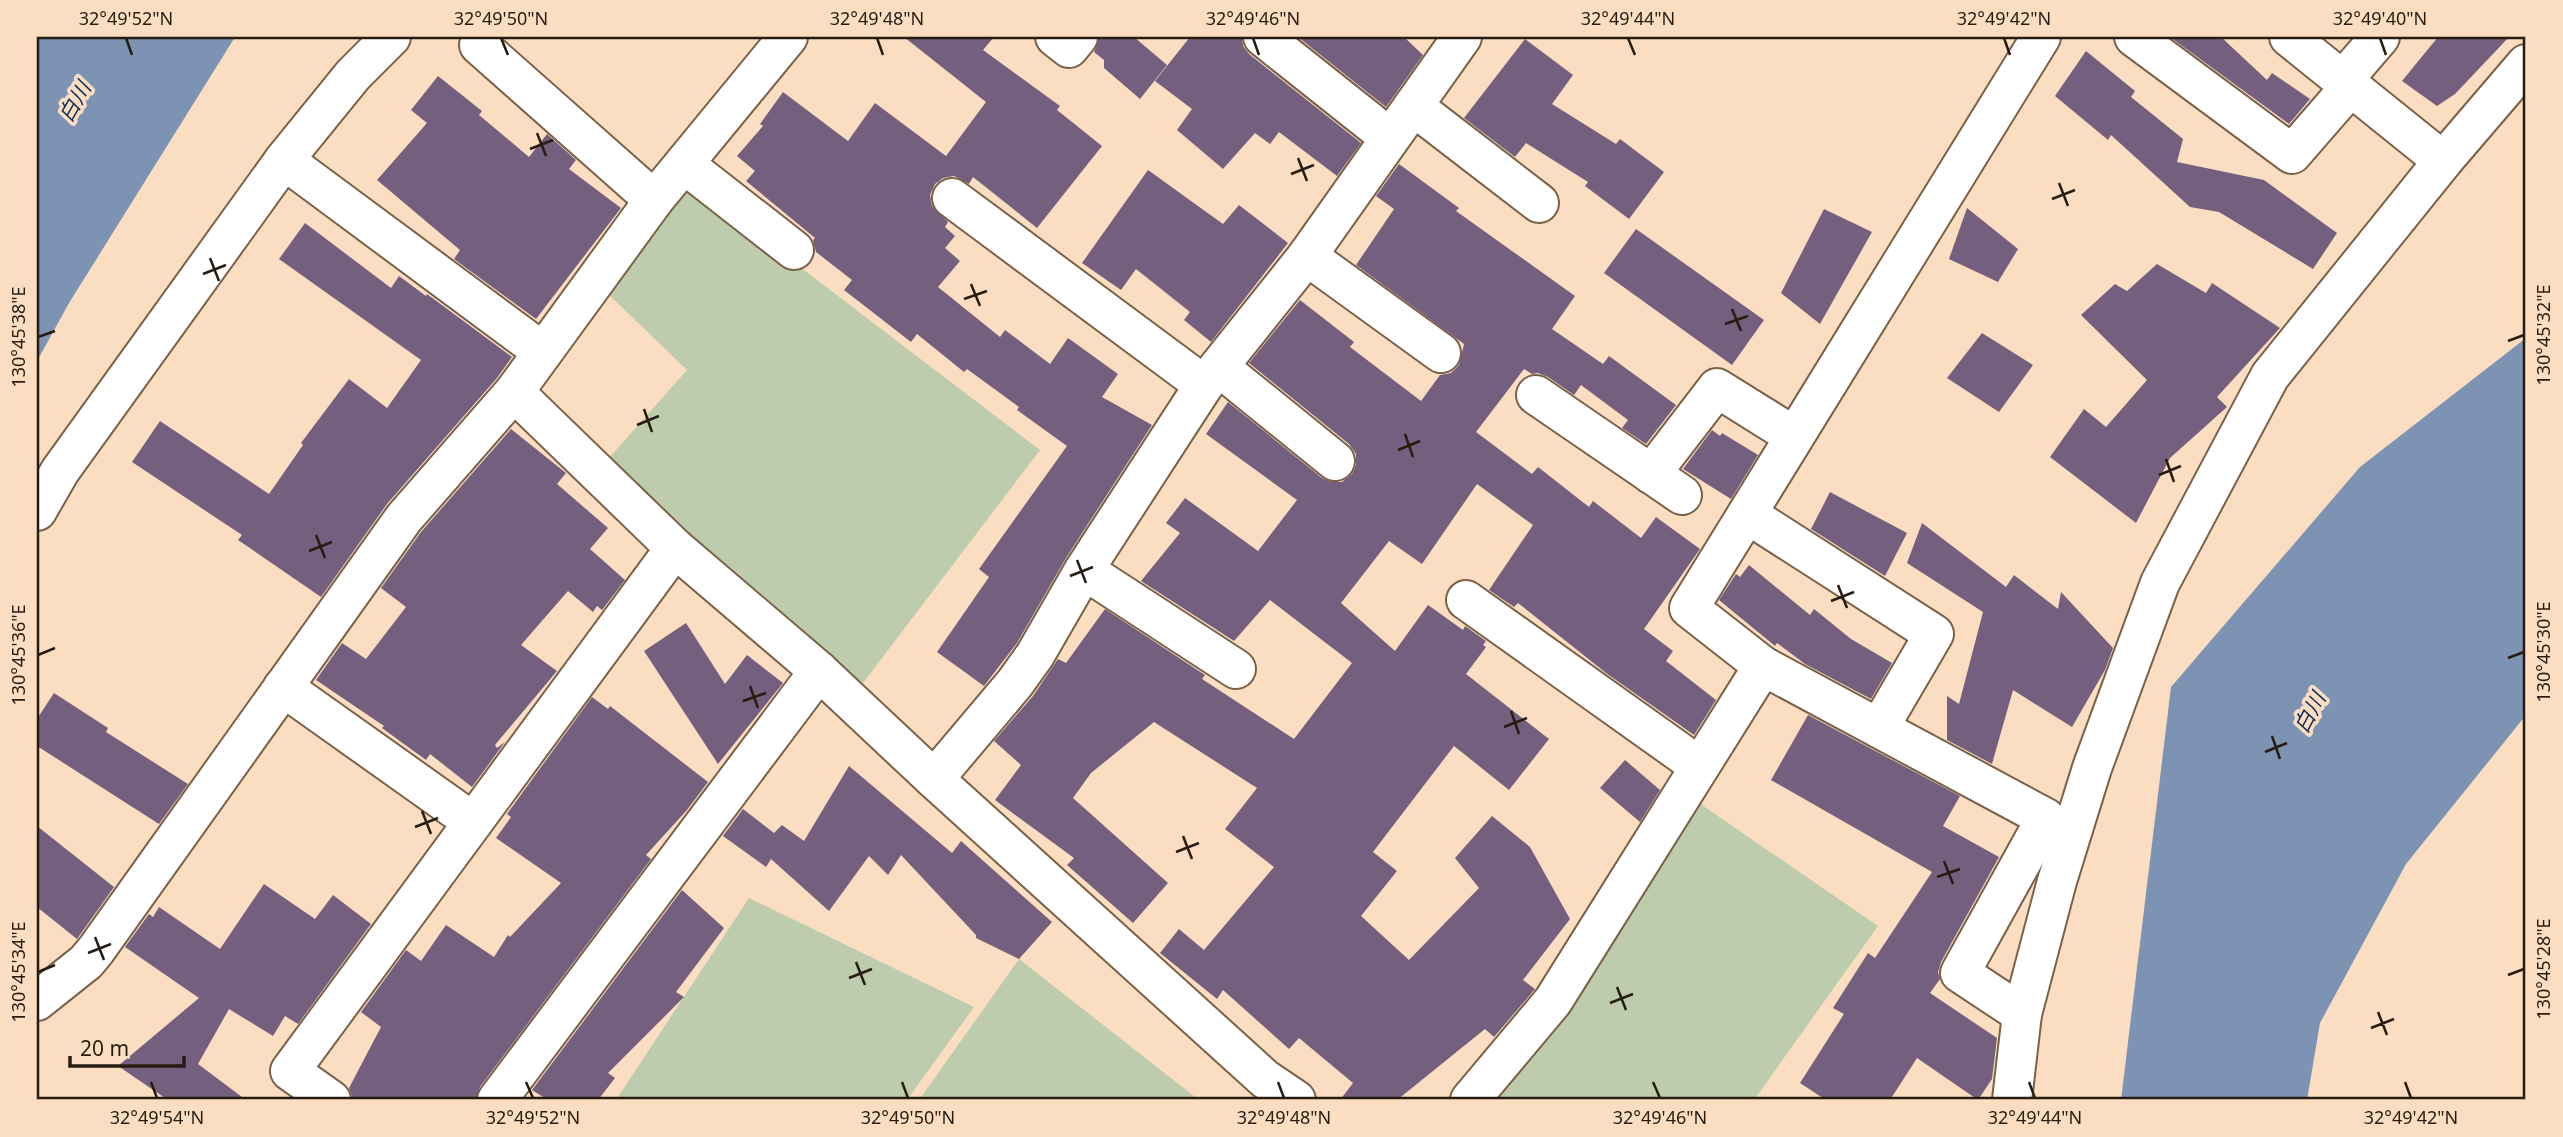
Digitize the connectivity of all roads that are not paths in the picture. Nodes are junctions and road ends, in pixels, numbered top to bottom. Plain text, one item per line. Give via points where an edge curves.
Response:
1 (391, 37) edge
2 (788, 37) edge
3 (1055, 37) edge
4 (1078, 37) edge
5 (1263, 37) edge
6 (2041, 37) edge
7 (2134, 37) edge
8 (2289, 37) edge
9 (2380, 37) edge
10 (1451, 41) edge
11 (479, 45) dead end
12 (2526, 64) edge
13 (2347, 83) junction
14 (1413, 106) junction
15 (1390, 138) junction
16 (284, 160) junction
17 (2443, 161) junction
18 (684, 164) junction
19 (952, 198) dead end
20 (654, 200) junction
21 (1539, 204) dead end
22 (794, 250) dead end
23 (1307, 256) junction
24 (543, 352) junction
25 (1441, 353) dead end
26 (1211, 376) junction
27 (514, 391) junction
28 (1536, 395) dead end
29 (1794, 436) junction
30 (1335, 461) dead end
31 (1651, 474) junction
32 (1682, 495) dead end
33 (37, 511) edge
34 (1747, 514) junction
35 (675, 548) junction
36 (1084, 570) junction
37 (1466, 600) dead end
38 (1763, 666) junction
39 (1236, 669) dead end
40 (819, 671) junction
41 (284, 687) junction
42 (1879, 728) junction
43 (1699, 766) junction
44 (934, 779) junction
45 (473, 822) junction
46 (37, 1001) edge
47 (2022, 1014) junction
48 (331, 1100) edge
49 (497, 1100) edge
50 (1296, 1100) edge
51 (1470, 1100) edge
52 (2012, 1100) edge

1 - 16 street via 353,75
2 - 18 street
3 - 4 street via 1069,48
5 - 15 street
6 - 29 street
7 - 13 street via 2292,154
8 - 13 street
9 - 13 street
10 - 14 street
11 - 20 street
12 - 17 street
13 - 17 street
14 - 15 street
14 - 21 street
15 - 23 street
16 - 24 street
16 - 33 street via 60,471
17 - 47 street via 2270,376 2160,583 2092,768
18 - 20 street
18 - 22 street
19 - 26 street
20 - 24 street
23 - 25 street
23 - 26 street
24 - 27 street
26 - 30 street
26 - 36 street
27 - 35 street
27 - 41 street via 404,518
28 - 31 street
29 - 31 street via 1717,388
29 - 34 street
31 - 32 street
34 - 38 street via 1689,608
34 - 42 street via 1934,634
35 - 40 street
35 - 45 street
36 - 39 street
36 - 44 street via 1015,683
37 - 43 street
38 - 42 street
38 - 43 street
40 - 44 street
40 - 49 street
41 - 45 street
41 - 46 street via 96,950
42 - 47 street via 2046,818 1960,973
43 - 51 street via 1553,1001
44 - 50 street via 1265,1079
45 - 48 street via 290,1072
47 - 52 street

